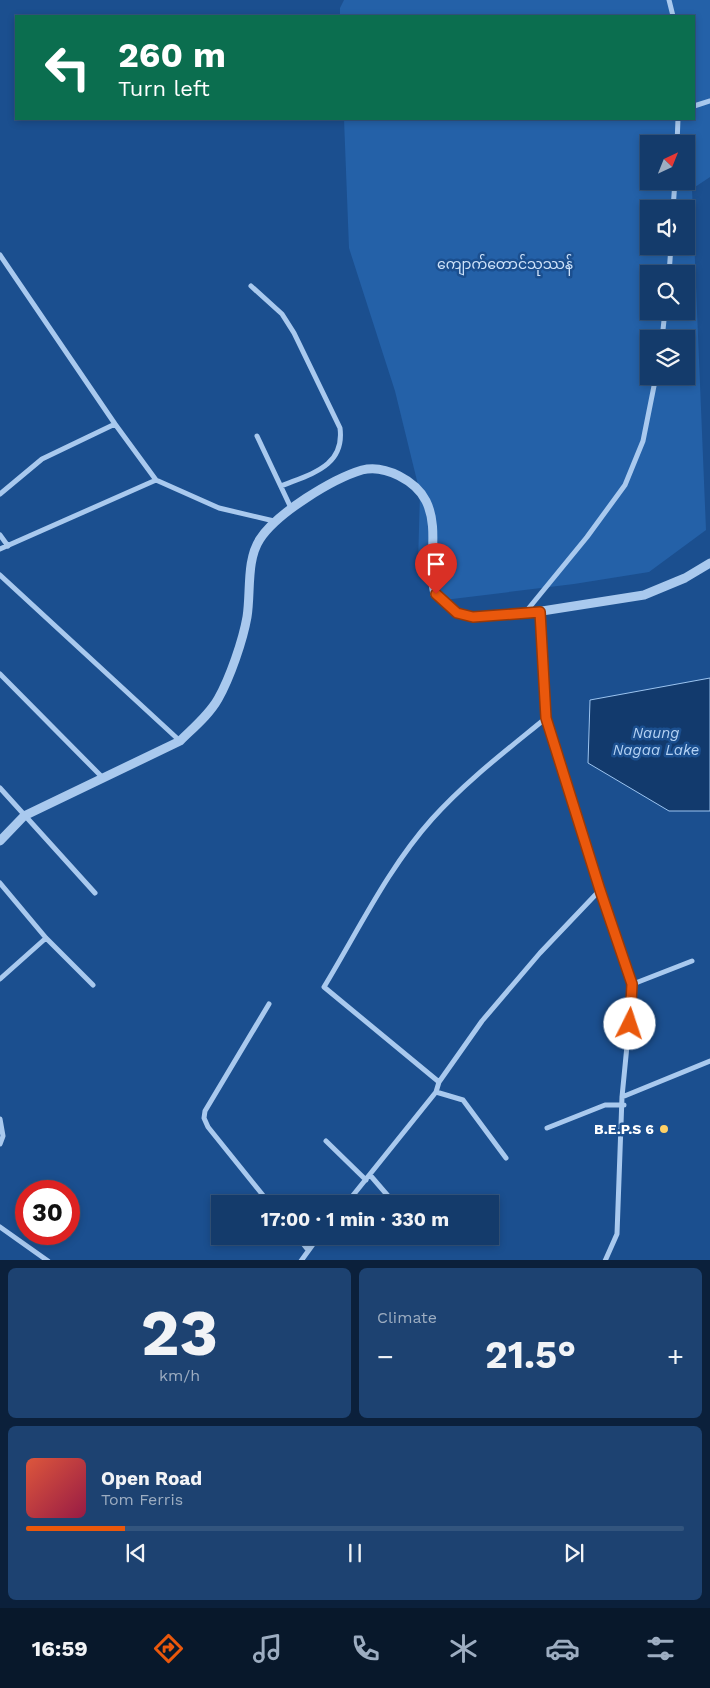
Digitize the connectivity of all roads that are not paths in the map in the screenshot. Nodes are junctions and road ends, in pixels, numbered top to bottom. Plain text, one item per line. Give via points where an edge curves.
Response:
1 (669, 0) edge
2 (673, 15) edge
3 (710, 101) edge
4 (695, 106) edge
5 (678, 120) edge
6 (677, 135) edge
7 (0, 255) edge
8 (251, 286) dead end
9 (654, 385) edge
10 (115, 424) junction
11 (257, 436) dead end
12 (156, 480) junction
13 (281, 486) junction
14 (0, 494) edge
15 (291, 508) junction
16 (274, 522) junction
17 (0, 535) edge
18 (8, 546) junction
19 (0, 549) edge
20 (710, 563) edge
21 (0, 575) edge
22 (540, 612) junction
23 (523, 614) junction
24 (0, 674) edge
25 (546, 718) junction
26 (180, 741) junction
27 (102, 778) junction
28 (0, 788) edge
29 (24, 816) junction
30 (0, 841) edge
31 (0, 883) edge
32 (600, 890) junction
33 (95, 893) dead end
34 (46, 938) junction
35 (692, 961) dead end
36 (0, 979) edge
37 (632, 984) junction
38 (93, 985) dead end
39 (269, 1004) dead end
40 (710, 1061) edge
41 (439, 1082) junction
42 (436, 1092) junction
43 (622, 1097) junction
44 (624, 1105) junction
45 (0, 1119) edge
46 (547, 1128) dead end
47 (326, 1141) dead end
48 (0, 1144) edge
49 (506, 1158) dead end
50 (370, 1175) junction
51 (366, 1180) junction
52 (263, 1195) edge
53 (354, 1195) edge
54 (387, 1195) edge
55 (0, 1227) edge
56 (304, 1245) edge
57 (312, 1245) edge
58 (308, 1250) junction
59 (48, 1260) edge
60 (301, 1260) edge
61 (605, 1260) edge

1 - 2 street
3 - 4 street
5 - 6 street
7 - 10 street
8 - 13 street via 282,314 294,333 340,428 342,443 336,455 321,469
9 - 23 street via 643,441 625,485
10 - 12 street
10 - 14 street via 42,458
11 - 13 street
12 - 16 street via 219,508
12 - 18 street
13 - 15 street
15 - 16 street
15 - 23 street via 341,479 364,470 387,471 405,479 418,489 432,519 432,581 436,594 457,613 473,617
16 - 26 street via 259,540 252,563 246,618 218,699
17 - 18 street
18 - 19 street
20 - 22 street via 644,595
21 - 26 street
22 - 23 street
22 - 25 street
24 - 27 street
25 - 32 street
25 - 41 street via 432,818 396,865 324,987
26 - 27 street
27 - 29 street
28 - 29 street
29 - 30 street
29 - 33 street
31 - 34 street
32 - 37 street
32 - 41 street via 482,1021
34 - 36 street
34 - 38 street
35 - 37 street
37 - 43 street
39 - 52 street via 205,1111 204,1118
40 - 43 street
41 - 42 street
42 - 49 street via 463,1100
42 - 50 street
43 - 44 street
44 - 46 street via 605,1105
44 - 61 street via 616,1234
45 - 48 street via 3,1136
47 - 51 street
50 - 51 street
50 - 54 street
51 - 53 street
55 - 59 street
56 - 58 street
57 - 58 street
58 - 60 street

